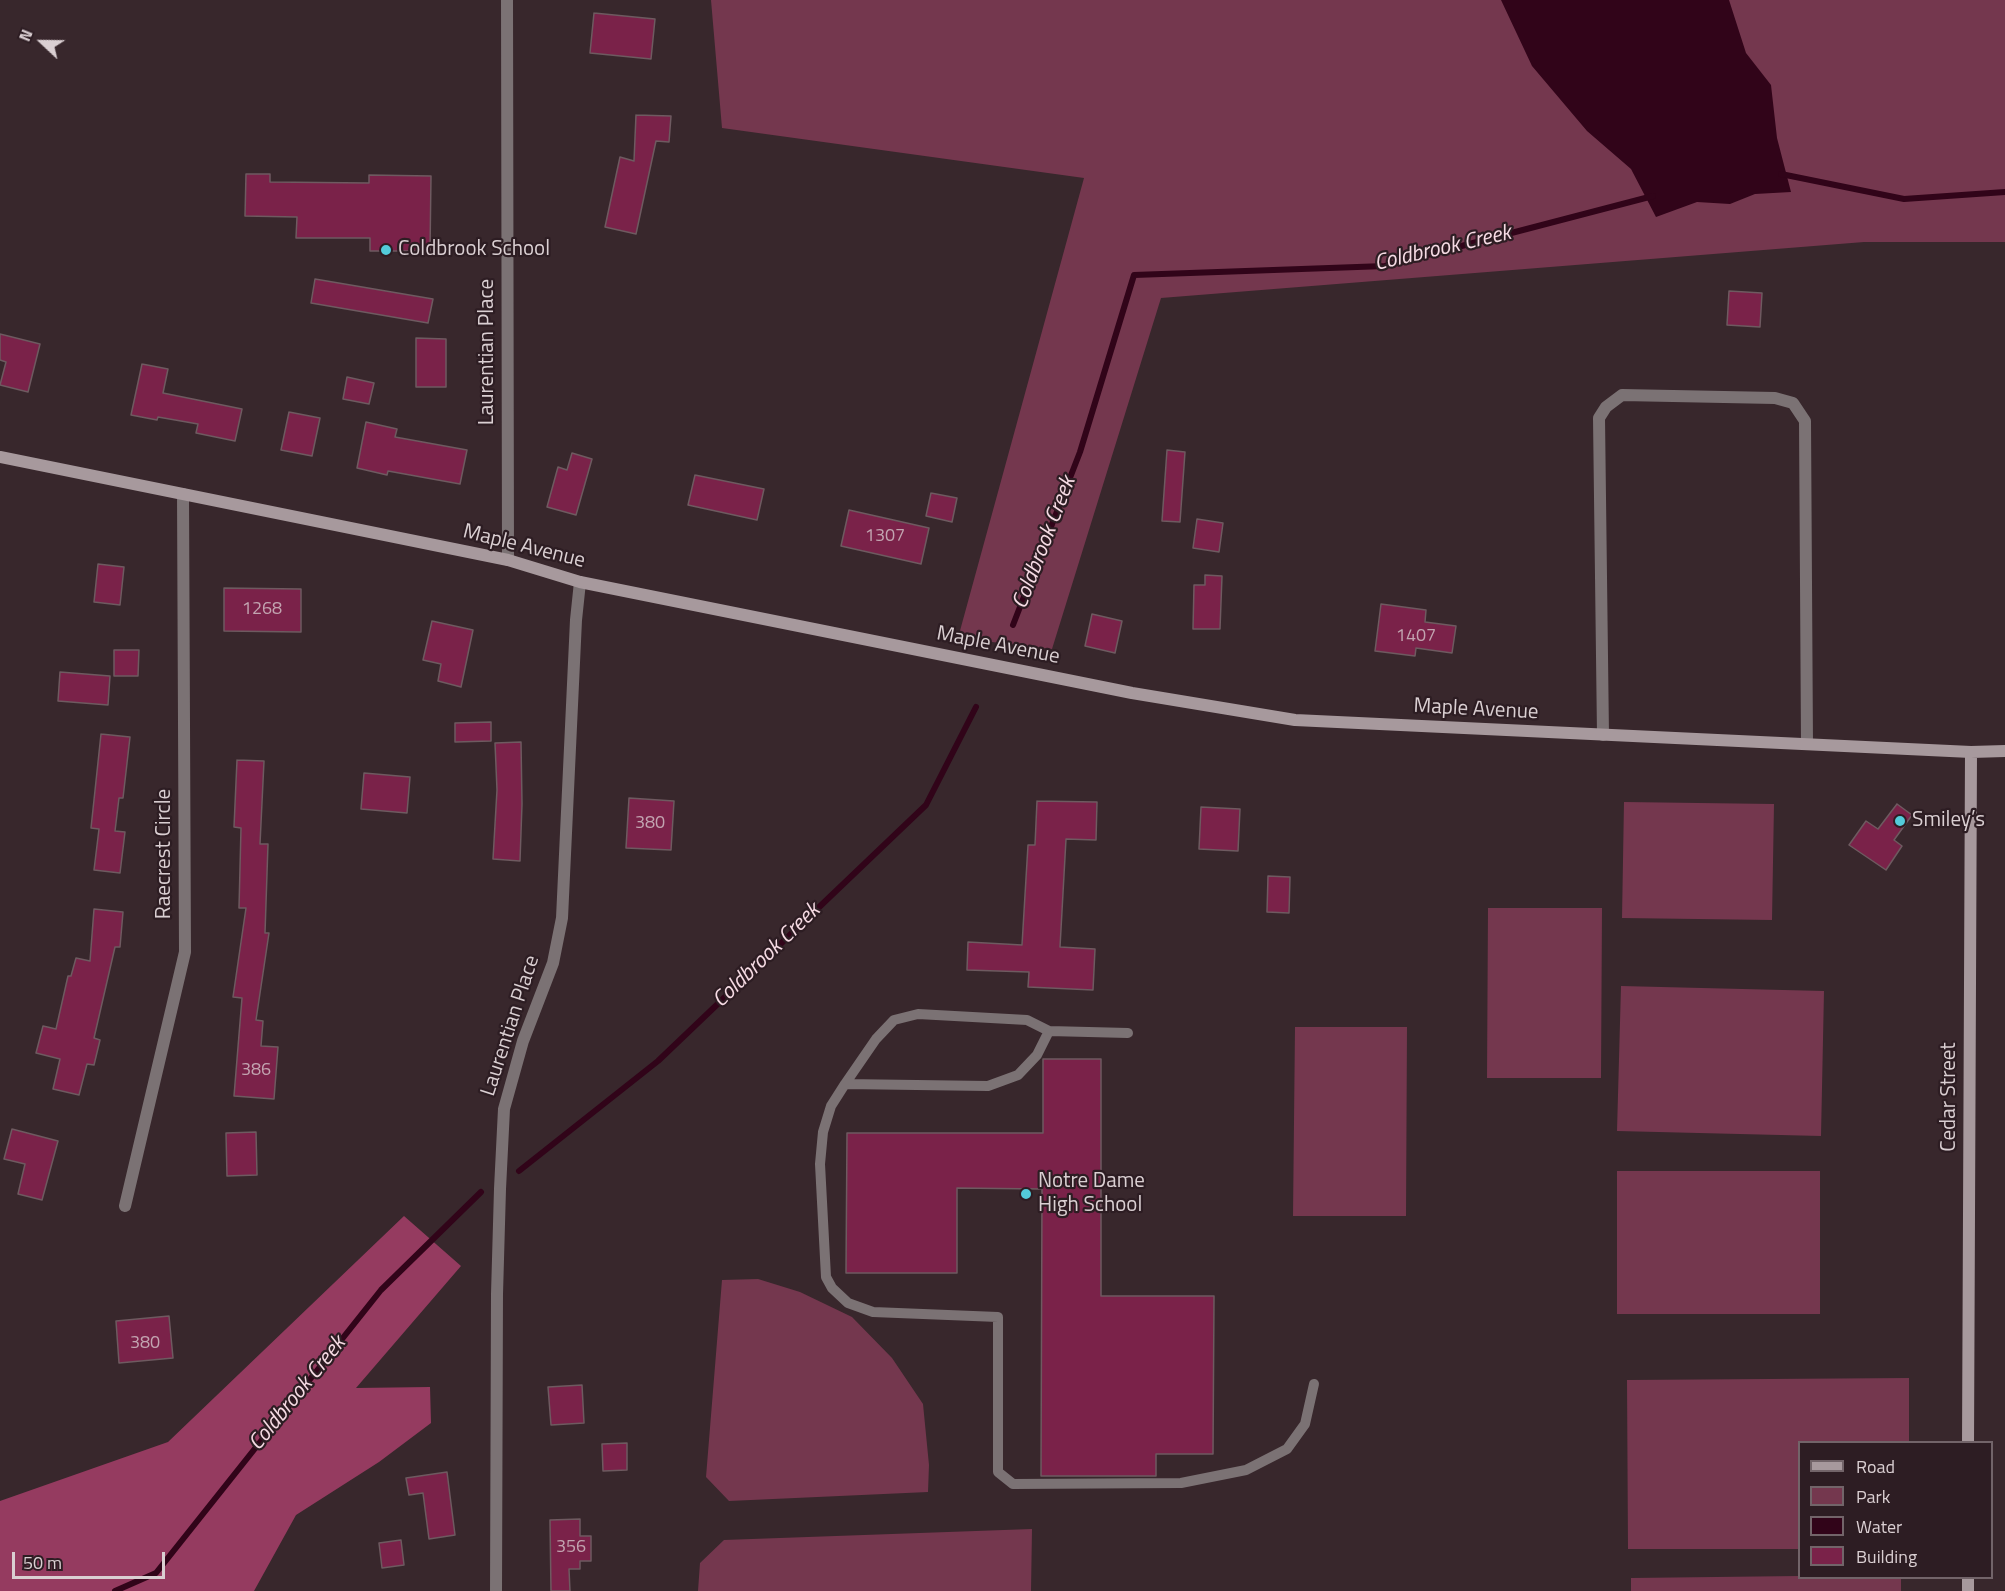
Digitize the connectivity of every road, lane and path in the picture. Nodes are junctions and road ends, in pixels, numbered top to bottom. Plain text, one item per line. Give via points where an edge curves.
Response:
1 (507, 0) edge
2 (0, 457) edge
3 (183, 494) junction
4 (507, 560) junction
5 (580, 582) junction
6 (1603, 735) junction
7 (1806, 744) junction
8 (2005, 751) edge
9 (1971, 752) junction
10 (1049, 1031) junction
11 (1128, 1033) dead end
12 (845, 1084) junction
13 (125, 1206) dead end
14 (1314, 1384) dead end
15 (1968, 1441) edge
16 (496, 1591) edge

1 - 4 street, Laurentian Place
2 - 3 main road, Maple Avenue
3 - 4 main road, Maple Avenue
3 - 13 street, Raecrest Circle via 185,952
4 - 5 main road, Maple Avenue
5 - 6 main road, Maple Avenue via 1132,693 1295,720
5 - 16 street, Laurentian Place via 562,918 553,963 523,1041 504,1108 497,1294
6 - 7 main road, Maple Avenue
6 - 7 street via 1599,418 1622,394 1775,398 1793,403 1805,421
7 - 9 main road, Maple Avenue
8 - 9 main road, Maple Avenue
9 - 15 main road, Cedar Street
10 - 11 lane
10 - 12 lane via 1037,1055 1018,1075 988,1086
10 - 12 lane via 1027,1020 918,1014 894,1020
12 - 14 lane via 831,1106 823,1132 820,1164 826,1277 848,1303 873,1312 998,1317 998,1472 1012,1484 1181,1483 1246,1470 1287,1449 1305,1424

